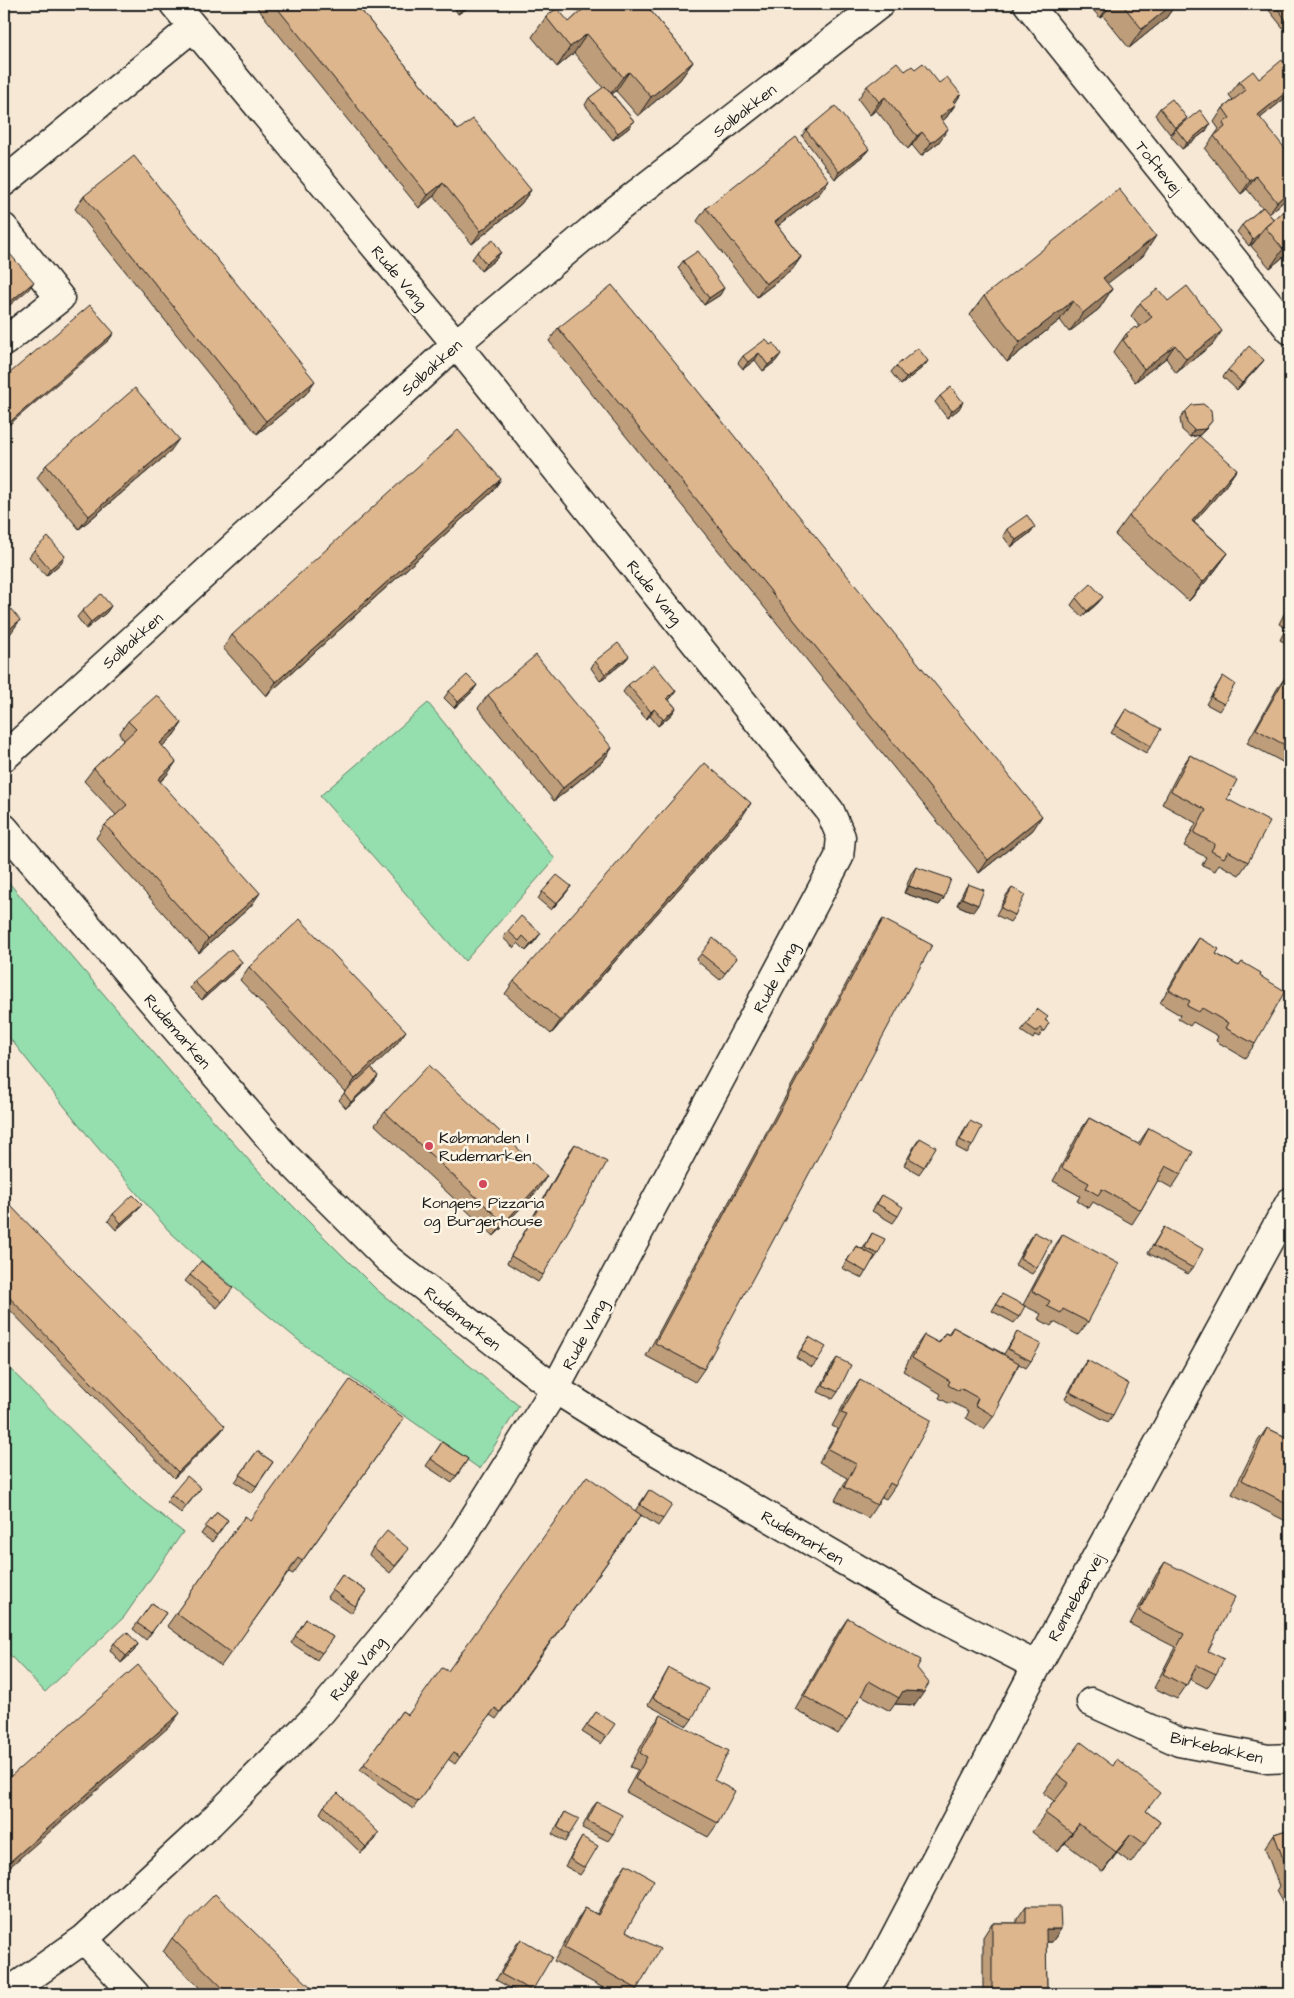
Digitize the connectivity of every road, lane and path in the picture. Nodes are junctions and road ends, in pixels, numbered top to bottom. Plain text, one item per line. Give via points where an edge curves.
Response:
1 (174, 4) edge
2 (880, 4) edge
3 (1028, 4) edge
4 (193, 27) junction
5 (4, 182) edge
6 (4, 228) edge
7 (1290, 330) edge
8 (4, 342) edge
9 (456, 344) junction
10 (4, 757) edge
11 (4, 828) edge
12 (1290, 1202) edge
13 (555, 1390) junction
14 (1037, 1666) junction
15 (1091, 1702) dead end
16 (1290, 1758) edge
17 (84, 1940) junction
18 (10, 1982) edge
19 (135, 1994) edge
20 (862, 1994) edge

1 - 4 street, Rude Vang
2 - 9 street, Solbakken via 607,217
3 - 7 street, Toftevej
4 - 5 street
4 - 9 street, Rude Vang
6 - 8 street via 60,298
9 - 10 street, Solbakken
9 - 13 street, Rude Vang via 830,811 841,837 839,857
11 - 13 street, Rudemarken via 285,1156 388,1259
12 - 14 street, Rønnebærvej
13 - 14 street, Rudemarken via 930,1611
13 - 17 street, Rude Vang via 452,1553 320,1713 210,1823
14 - 20 street, Rønnebærvej
15 - 16 street, Birkebakken via 1179,1742 1268,1759
17 - 18 street, Rude Vang
17 - 19 street

